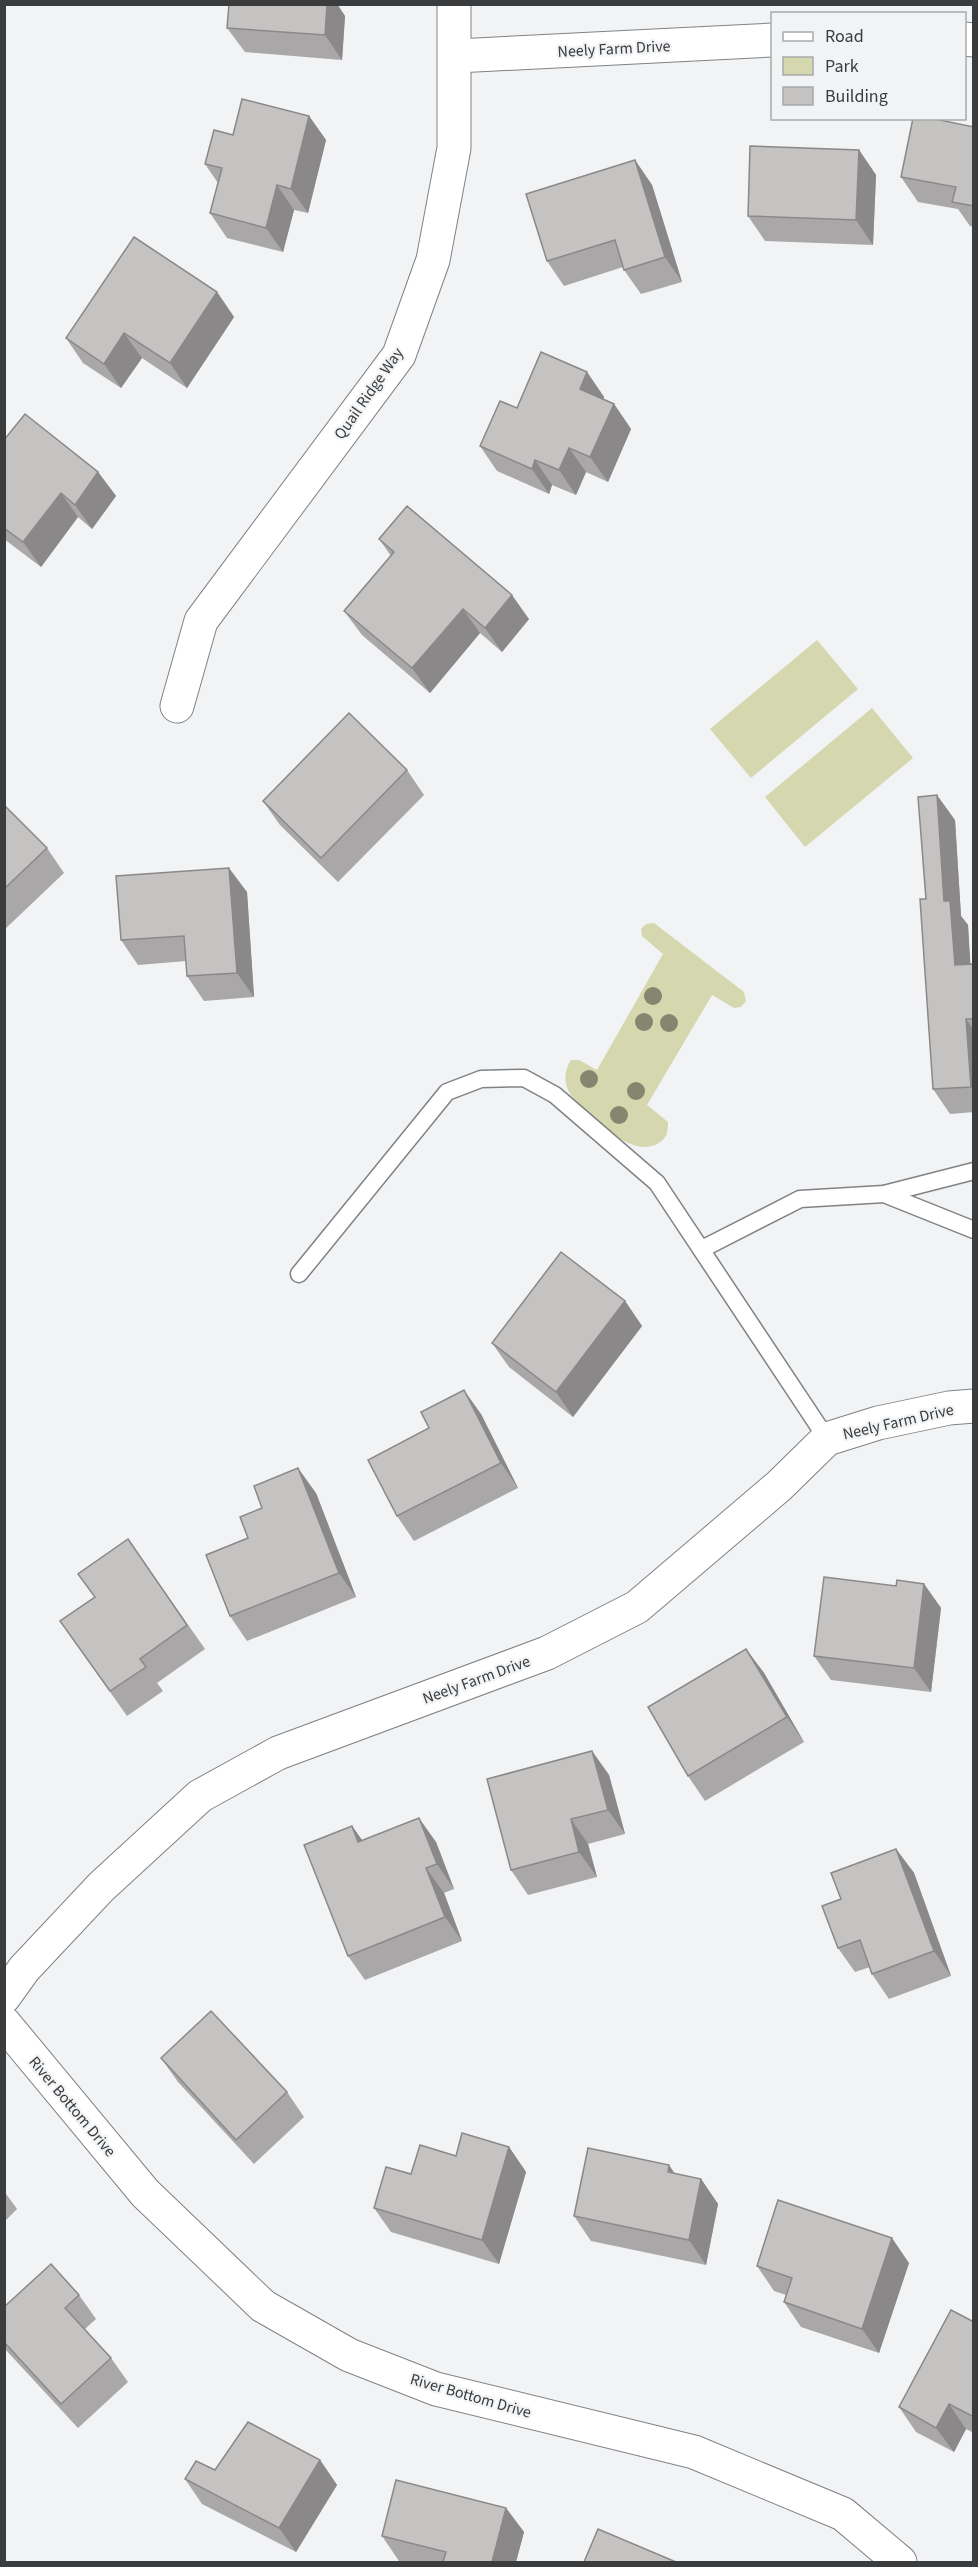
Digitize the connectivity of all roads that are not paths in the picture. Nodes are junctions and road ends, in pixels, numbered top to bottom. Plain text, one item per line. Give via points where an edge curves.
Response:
1 (454, 4) edge
2 (771, 40) edge
3 (456, 56) junction
4 (177, 706) dead end
5 (974, 1171) edge
6 (884, 1194) junction
7 (974, 1230) edge
8 (702, 1249) junction
9 (299, 1274) dead end
10 (974, 1406) edge
11 (827, 1438) junction
12 (4, 1997) edge
13 (4, 2023) edge
14 (893, 2561) edge

1 - 3 street, Quail Ridge Way
2 - 3 street, Neely Farm Drive
3 - 4 street, Quail Ridge Way via 454,148 433,260 399,355 201,621
5 - 6 lane
6 - 7 lane
6 - 8 lane via 801,1199
8 - 9 lane via 657,1183 555,1095 524,1078 481,1079 447,1092
8 - 11 lane
10 - 11 street, Neely Farm Drive via 878,1423
11 - 12 street, Neely Farm Drive via 779,1486 637,1607 547,1653 278,1753 200,1796 101,1887 24,1969
13 - 14 street, River Bottom Drive via 145,2193 263,2306 349,2355 436,2389 694,2452 843,2514

